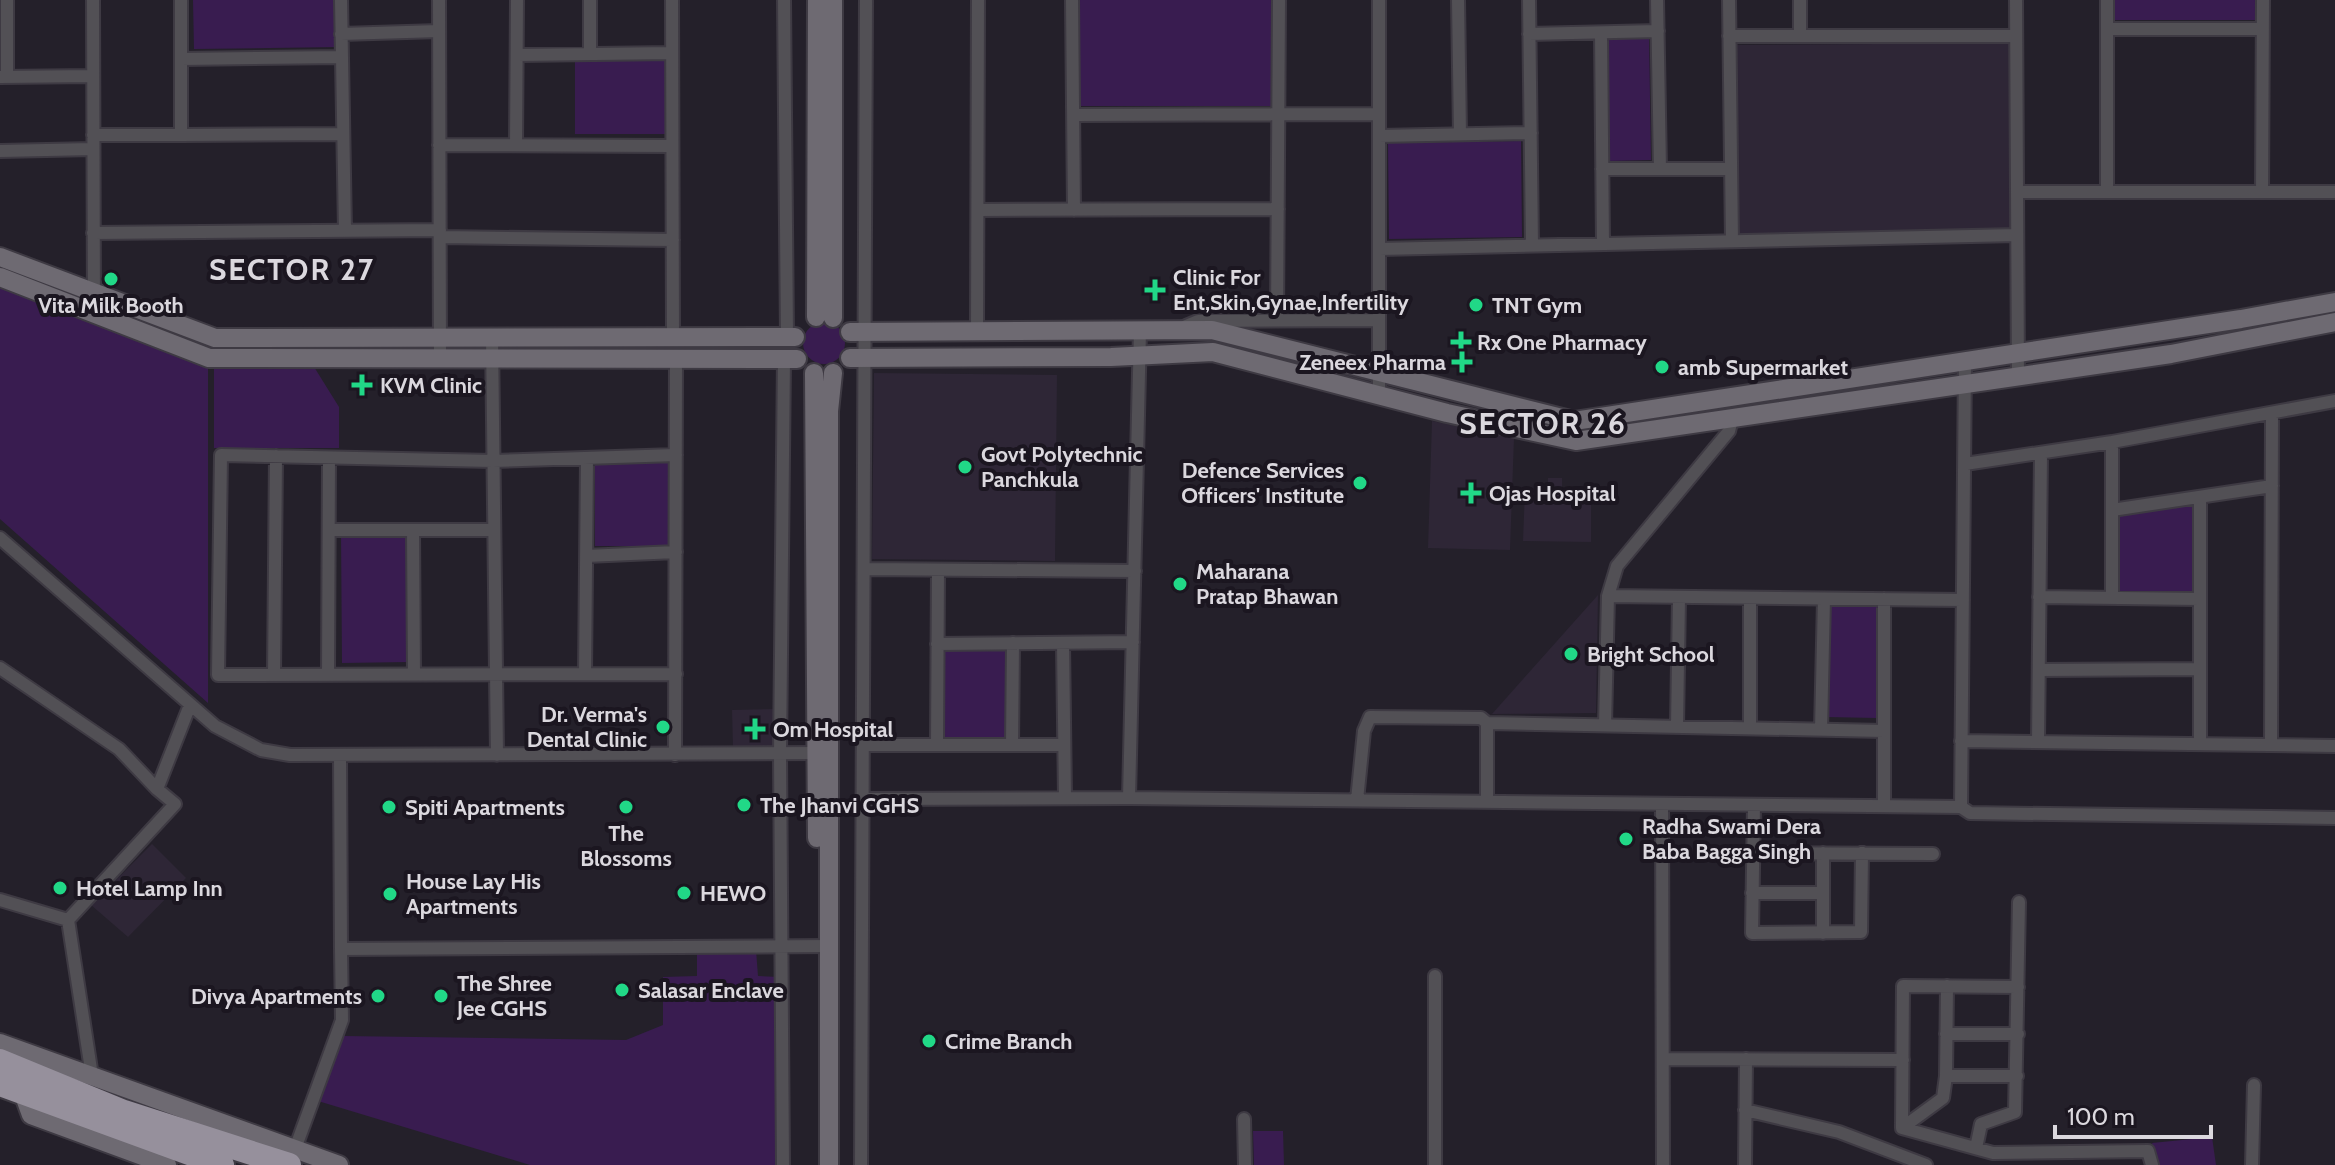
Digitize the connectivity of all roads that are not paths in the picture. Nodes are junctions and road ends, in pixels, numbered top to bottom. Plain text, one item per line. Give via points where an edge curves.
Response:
1 (93, 0) edge
2 (181, 0) edge
3 (341, 0) edge
4 (439, 0) edge
5 (517, 0) edge
6 (590, 0) edge
7 (672, 0) edge
8 (784, 0) edge
9 (817, 0) edge
10 (833, 0) edge
11 (866, 0) edge
12 (978, 0) edge
13 (1072, 0) edge
14 (1279, 0) edge
15 (1379, 0) edge
16 (1458, 0) edge
17 (1529, 0) edge
18 (1657, 0) edge
19 (1729, 0) edge
20 (1800, 0) edge
21 (2016, 0) edge
22 (2107, 0) edge
23 (2263, 0) edge
24 (4, 4) edge
25 (2107, 29) junction
26 (2263, 29) junction
27 (439, 31) junction
28 (1658, 31) junction
29 (1601, 33) junction
30 (341, 34) junction
31 (1529, 34) junction
32 (1729, 36) junction
33 (1800, 36) junction
34 (2016, 36) junction
35 (672, 53) junction
36 (590, 54) junction
37 (517, 55) junction
38 (342, 57) junction
39 (181, 59) junction
40 (93, 76) junction
41 (4, 77) edge
42 (1379, 114) junction
43 (1073, 115) junction
44 (1278, 115) junction
45 (1531, 133) junction
46 (343, 134) junction
47 (1460, 134) junction
48 (93, 135) junction
49 (181, 135) junction
50 (1379, 136) junction
51 (439, 145) junction
52 (516, 145) junction
53 (672, 146) junction
54 (93, 149) junction
55 (0, 151) edge
56 (1602, 169) junction
57 (1660, 169) junction
58 (1731, 169) junction
59 (2017, 192) junction
60 (2107, 192) junction
61 (2262, 192) junction
62 (2335, 192) edge
63 (1278, 209) junction
64 (978, 210) junction
65 (1074, 210) junction
66 (345, 231) junction
67 (93, 233) junction
68 (440, 234) junction
69 (2017, 235) junction
70 (673, 240) junction
71 (1732, 241) junction
72 (1603, 244) junction
73 (1532, 245) junction
74 (1379, 249) junction
75 (0, 257) edge
76 (0, 277) edge
77 (96, 293) junction
78 (2335, 302) edge
79 (94, 313) junction
80 (824, 317) junction
81 (1277, 320) junction
82 (1379, 320) junction
83 (2335, 322) edge
84 (1140, 330) junction
85 (1175, 330) junction
86 (977, 331) junction
87 (857, 332) junction
88 (440, 337) junction
89 (492, 337) junction
90 (673, 337) junction
91 (791, 337) junction
92 (2017, 353) junction
93 (1140, 355) junction
94 (676, 357) junction
95 (857, 357) junction
96 (440, 358) junction
97 (492, 358) junction
98 (791, 358) junction
99 (1965, 361) junction
100 (1378, 372) junction
101 (814, 373) junction
102 (833, 373) junction
103 (2018, 377) junction
104 (1966, 384) junction
105 (1379, 396) junction
106 (2335, 401) edge
107 (2272, 414) junction
108 (1732, 419) junction
109 (2112, 442) junction
110 (2041, 453) junction
111 (676, 455) junction
112 (276, 456) junction
113 (329, 458) junction
114 (587, 459) junction
115 (493, 461) junction
116 (1965, 464) junction
117 (2272, 486) junction
118 (2200, 498) junction
119 (2112, 510) junction
120 (329, 530) junction
121 (413, 530) junction
122 (494, 530) junction
123 (0, 538) edge
124 (676, 552) junction
125 (586, 556) junction
126 (864, 569) junction
127 (938, 570) junction
128 (1135, 571) junction
129 (1608, 596) junction
130 (1679, 597) junction
131 (2039, 597) junction
132 (1750, 598) junction
133 (2112, 598) junction
134 (1824, 599) junction
135 (1884, 599) junction
136 (2200, 599) junction
137 (1963, 600) junction
138 (1133, 642) junction
139 (1013, 643) junction
140 (1063, 643) junction
141 (937, 644) junction
142 (0, 668) edge
143 (2200, 669) junction
144 (2039, 670) junction
145 (585, 674) junction
146 (676, 674) junction
147 (274, 675) junction
148 (328, 675) junction
149 (414, 675) junction
150 (496, 675) junction
151 (190, 705) junction
152 (1487, 723) junction
153 (1605, 725) junction
154 (1677, 727) junction
155 (1750, 728) junction
156 (1821, 730) junction
157 (1884, 731) junction
158 (1961, 741) junction
159 (2038, 742) junction
160 (2200, 744) junction
161 (863, 745) junction
162 (937, 745) junction
163 (1012, 745) junction
164 (1064, 745) junction
165 (2271, 745) junction
166 (2335, 746) edge
167 (822, 753) junction
168 (780, 754) junction
169 (497, 755) junction
170 (675, 755) junction
171 (340, 756) junction
172 (157, 789) junction
173 (1065, 798) junction
174 (1129, 798) junction
175 (863, 799) junction
176 (1357, 800) junction
177 (1487, 801) junction
178 (1662, 804) junction
179 (1754, 805) junction
180 (1884, 806) junction
181 (1961, 807) junction
182 (2335, 818) edge
183 (1753, 853) junction
184 (1823, 853) junction
185 (1862, 853) junction
186 (1933, 854) dead end
187 (1752, 893) junction
188 (1823, 893) junction
189 (0, 900) edge
190 (2019, 902) dead end
191 (68, 920) junction
192 (1823, 933) junction
193 (782, 946) junction
194 (825, 946) junction
195 (341, 949) junction
196 (1435, 976) dead end
197 (1947, 986) junction
198 (2018, 987) junction
199 (1946, 1034) junction
200 (2018, 1034) junction
201 (0, 1043) edge
202 (1663, 1059) junction
203 (1746, 1059) junction
204 (1903, 1060) junction
205 (0, 1061) edge
206 (92, 1076) junction
207 (1946, 1076) junction
208 (2017, 1076) junction
209 (2254, 1085) dead end
210 (7, 1088) edge
211 (1745, 1110) junction
212 (1244, 1119) dead end
213 (1902, 1128) junction
214 (1976, 1148) junction
215 (1993, 1153) junction
216 (292, 1157) edge
217 (167, 1165) edge
218 (222, 1165) edge
219 (339, 1165) edge
220 (783, 1165) edge
221 (818, 1165) edge
222 (829, 1165) edge
223 (861, 1165) edge
224 (1245, 1165) edge
225 (1435, 1165) edge
226 (1663, 1165) edge
227 (1745, 1165) edge
228 (1926, 1165) edge
229 (1984, 1165) edge
230 (2152, 1165) edge
231 (2252, 1165) edge

1 - 40 street
2 - 39 street
3 - 30 street
4 - 27 street
5 - 37 street
6 - 36 street
7 - 35 street
8 - 91 street
9 - 80 street
10 - 80 street
11 - 87 street
12 - 64 street
13 - 43 street
14 - 44 street
15 - 42 street
16 - 47 street
17 - 31 street
18 - 28 street
19 - 32 street
20 - 33 street
21 - 34 street
22 - 25 street
23 - 26 street
24 - 41 street
25 - 26 street
25 - 60 street
26 - 61 street
27 - 30 street
27 - 51 street
28 - 29 street
28 - 57 street
29 - 31 street
29 - 56 street
30 - 38 street
31 - 45 street
32 - 33 street
32 - 58 street
33 - 34 street
34 - 59 street
35 - 36 street
35 - 53 street
36 - 37 street
37 - 52 street
38 - 39 street
38 - 46 street
39 - 49 street
40 - 41 street
40 - 48 street
42 - 44 street
42 - 50 street
43 - 44 street
43 - 65 street
44 - 63 street
45 - 47 street
45 - 73 street
46 - 49 street
46 - 66 street
47 - 50 street
48 - 49 street
48 - 54 street
50 - 74 street
51 - 52 street
51 - 68 street
52 - 53 street
53 - 70 street
54 - 55 street
54 - 67 street
56 - 57 street
56 - 72 street
57 - 58 street
58 - 71 street
59 - 60 street
59 - 69 street
60 - 61 street
61 - 62 street
63 - 65 street
63 - 81 street
64 - 65 street
64 - 86 street
66 - 67 street
66 - 68 street
67 - 77 street
68 - 70 street
68 - 88 street
69 - 71 street
69 - 92 street
70 - 90 street
71 - 72 street
72 - 73 street
73 - 74 street
74 - 82 street
75 - 77 street
76 - 79 street
77 - 79 street
77 - 88 street via 215,338
78 - 92 street
79 - 96 street via 209,358
80 - 87 street
80 - 91 street
81 - 82 street
81 - 85 street via 1198,321
82 - 100 street
83 - 103 street
84 - 85 street
84 - 86 street
84 - 93 street
85 - 100 street via 1212,330
86 - 87 street
87 - 95 street via 852,340
88 - 89 street
88 - 96 street
89 - 90 street
89 - 97 street
90 - 91 street
91 - 98 street
92 - 99 street
92 - 103 street
93 - 95 street
93 - 105 street via 1213,352
93 - 128 street
94 - 97 street
94 - 98 street
94 - 111 street
95 - 102 street
95 - 126 street
96 - 97 street
97 - 115 street
98 - 101 street
98 - 168 street
99 - 100 street via 1574,421
99 - 104 street
100 - 105 street
101 - 102 street
101 - 167 street
102 - 167 street
103 - 104 street
104 - 108 street
104 - 116 street
105 - 108 street via 1576,441
106 - 107 street
107 - 109 street
107 - 117 street
108 - 129 street via 1729,431 1617,566
109 - 110 street
109 - 119 street
110 - 116 street
110 - 131 street
111 - 114 street
111 - 124 street
112 - 113 street
112 - 147 street
112 - 147 street via 221,455 218,675
113 - 115 street
113 - 120 street
114 - 115 street
114 - 125 street
115 - 122 street
116 - 137 street
117 - 118 street
117 - 165 street
118 - 119 street
118 - 136 street
119 - 133 street
120 - 121 street
120 - 148 street
121 - 122 street
121 - 149 street
122 - 150 street
123 - 151 street
124 - 125 street
124 - 146 street
125 - 145 street
126 - 127 street
126 - 161 street
127 - 128 street
127 - 141 street
128 - 138 street
129 - 130 street
129 - 153 street
130 - 132 street
130 - 154 street
131 - 133 street
131 - 144 street
132 - 134 street
132 - 155 street
133 - 136 street
134 - 135 street
134 - 156 street
135 - 137 street
135 - 157 street
136 - 143 street
137 - 158 street
138 - 140 street
138 - 174 street
139 - 140 street
139 - 141 street
139 - 163 street
140 - 164 street
141 - 162 street
142 - 172 street via 119,749
143 - 144 street
143 - 160 street
144 - 159 street
145 - 146 street
145 - 150 street
146 - 170 street
147 - 148 street
148 - 149 street
149 - 150 street
150 - 169 street
151 - 171 street via 215,726 261,750
151 - 172 street
152 - 153 street
152 - 176 street via 1481,718 1370,717
152 - 177 street
153 - 154 street
154 - 155 street
155 - 156 street
156 - 157 street
157 - 180 street
158 - 159 street
158 - 181 street
159 - 160 street
160 - 165 street
161 - 162 street
161 - 175 street
162 - 163 street
163 - 164 street
164 - 173 street
165 - 166 street
167 - 168 street
167 - 194 street
168 - 170 street
168 - 193 street
169 - 170 street
169 - 171 street
171 - 195 street
172 - 191 street via 175,804
173 - 174 street
173 - 175 street
174 - 176 street
175 - 223 street
176 - 177 street
177 - 178 street
178 - 179 street
178 - 202 street
179 - 180 street
179 - 183 street
180 - 181 street
181 - 182 street via 1970,813
183 - 184 street
183 - 187 street
184 - 185 street
184 - 188 street
185 - 186 street
185 - 192 street via 1861,932
187 - 188 street
187 - 192 street via 1752,933
188 - 192 street
189 - 191 street
190 - 198 street
191 - 206 street
193 - 194 street
193 - 195 street
193 - 220 street
194 - 221 street
194 - 222 street
195 - 216 street via 342,1020
196 - 225 street
197 - 198 street
197 - 199 street
197 - 204 street via 1903,986
198 - 200 street
199 - 200 street
199 - 207 street
200 - 208 street
201 - 206 street
202 - 203 street
202 - 226 street
203 - 204 street
203 - 211 street
204 - 213 street
205 - 216 highway via 124,1112
206 - 216 street
207 - 208 street
207 - 213 street via 1943,1098
208 - 214 street via 2015,1112 1981,1124
209 - 231 street
210 - 217 street via 31,1115
210 - 218 highway
211 - 227 street
211 - 228 street via 1839,1132
212 - 224 street
213 - 214 street
214 - 215 street
215 - 229 street
215 - 230 street via 2148,1151
216 - 219 street

